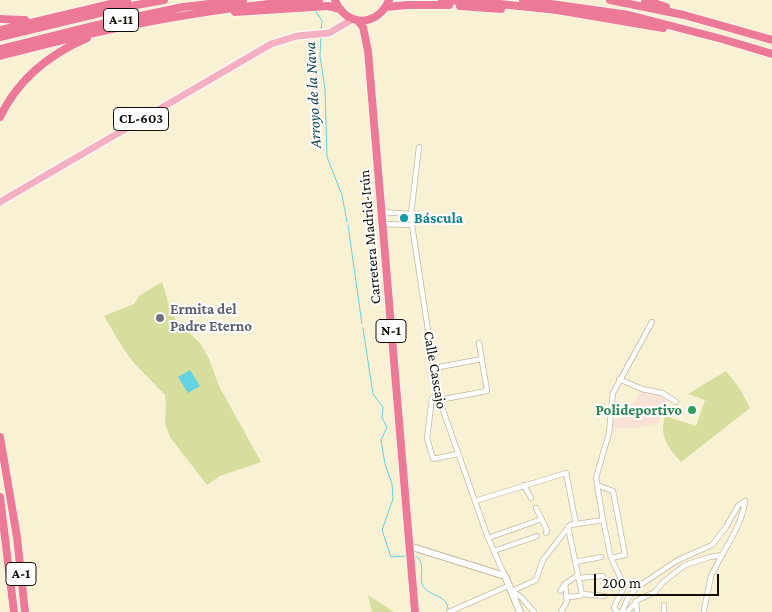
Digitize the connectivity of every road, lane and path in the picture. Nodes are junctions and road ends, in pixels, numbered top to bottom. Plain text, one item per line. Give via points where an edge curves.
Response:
1 (127, 0) edge
2 (164, 0) edge
3 (243, 0) edge
4 (336, 0) edge
5 (442, 0) edge
6 (523, 0) edge
7 (610, 0) edge
8 (645, 0) edge
9 (320, 3) edge
10 (388, 4) edge
11 (341, 11) junction
12 (566, 11) junction
13 (687, 16) junction
14 (168, 18) junction
15 (0, 19) edge
16 (40, 19) junction
17 (371, 19) junction
18 (355, 20) junction
19 (118, 27) junction
20 (339, 28) junction
21 (682, 29) junction
22 (0, 30) edge
23 (0, 37) edge
24 (367, 40) junction
25 (772, 40) edge
26 (0, 49) edge
27 (772, 54) edge
28 (0, 56) edge
29 (0, 117) edge
30 (420, 147) dead end
31 (0, 202) edge
32 (381, 212) junction
33 (411, 214) junction
34 (382, 224) junction
35 (412, 226) junction
36 (652, 322) dead end
37 (480, 343) dead end
38 (482, 359) junction
39 (434, 368) junction
40 (620, 379) junction
41 (438, 398) junction
42 (676, 402) dead end
43 (0, 438) edge
44 (458, 454) junction
45 (524, 485) junction
46 (597, 485) junction
47 (608, 489) junction
48 (599, 495) junction
49 (0, 497) edge
50 (531, 498) dead end
51 (475, 501) junction
52 (536, 508) dead end
53 (542, 519) junction
54 (603, 520) junction
55 (576, 524) junction
56 (568, 527) junction
57 (546, 533) dead end
58 (537, 536) dead end
59 (488, 538) junction
60 (409, 546) junction
61 (494, 551) junction
62 (722, 555) junction
63 (601, 557) dead end
64 (611, 558) junction
65 (575, 562) junction
66 (505, 576) junction
67 (603, 576) dead end
68 (578, 577) junction
69 (565, 584) junction
70 (511, 588) junction
71 (560, 591) dead end
72 (582, 594) junction
73 (604, 596) dead end
74 (567, 597) junction
75 (636, 601) junction
76 (664, 605) dead end
77 (704, 610) dead end
78 (14, 612) edge
79 (26, 612) edge
80 (415, 612) edge
81 (449, 612) edge
82 (520, 612) edge
83 (534, 612) edge
84 (562, 612) edge
85 (618, 612) edge
86 (622, 612) edge
87 (627, 612) edge
88 (636, 612) edge
89 (664, 612) edge

1 - 16 highway
2 - 23 highway, A-11
3 - 26 highway, A-11 via 183,7
4 - 11 highway
5 - 12 highway
6 - 21 highway via 629,16
7 - 13 highway
8 - 13 highway
9 - 11 highway
9 - 14 highway via 298,8
9 - 14 highway via 253,5
10 - 12 highway
10 - 17 highway
11 - 18 highway, N-1
11 - 20 main road
12 - 21 highway
13 - 25 highway
14 - 19 highway
15 - 16 highway
16 - 22 highway
17 - 18 highway
17 - 24 highway, Carretera Madrid-Irún / N-1
18 - 20 main road, CL-603
18 - 24 highway, Carretera Madrid-Irún / N-1 via 363,27
19 - 28 highway
19 - 29 highway via 66,47 43,62 23,82
20 - 31 main road, CL-603 via 329,33 284,39 258,51
21 - 27 highway
24 - 32 highway, Carretera Madrid-Irún / N-1
30 - 33 street, Calle Cascajo
32 - 33 street
32 - 34 highway, Carretera Madrid-Irún / N-1
33 - 35 street, Calle Cascajo
34 - 35 street
34 - 60 highway, Carretera Madrid-Irún / N-1
35 - 39 street, Calle Cascajo
36 - 40 street
37 - 38 street
38 - 39 street
38 - 41 street via 487,391
39 - 41 street, Calle Cascajo
40 - 42 street via 642,389 662,393
40 - 46 street via 611,398 608,433
41 - 44 street, Calle Cascajo
41 - 44 street via 432,398 428,438 434,459
43 - 79 highway, A-1 via 16,528
44 - 51 street, Calle Cascajo
45 - 50 street
45 - 51 street
45 - 55 street via 566,473
46 - 47 street
46 - 48 street
47 - 48 street
47 - 64 street via 613,491 625,555
48 - 54 street
49 - 78 highway, A-1
51 - 59 street, Calle Cascajo
52 - 53 street
53 - 57 street
53 - 59 street
54 - 55 street
54 - 64 street
55 - 56 street
56 - 65 street
56 - 70 street via 543,560 536,580
58 - 61 street
59 - 61 street, Calle Cascajo
60 - 66 main road
60 - 80 highway, Carretera Madrid-Irún / N-1
61 - 66 street, Calle Cascajo
62 - 75 street via 685,565 655,592
62 - 77 street via 710,576
62 - 86 street via 745,501 738,506 712,545 678,560 636,588
63 - 65 street
64 - 85 street via 624,585 614,608
65 - 68 street
66 - 70 main road, Calle Cascajo
67 - 68 street
68 - 69 street
68 - 72 street
69 - 71 street
69 - 74 street
70 - 81 street
70 - 82 main road, Calle Cascajo
70 - 83 street
72 - 73 street
72 - 74 street
74 - 84 street
75 - 87 street
75 - 88 street
76 - 89 street

